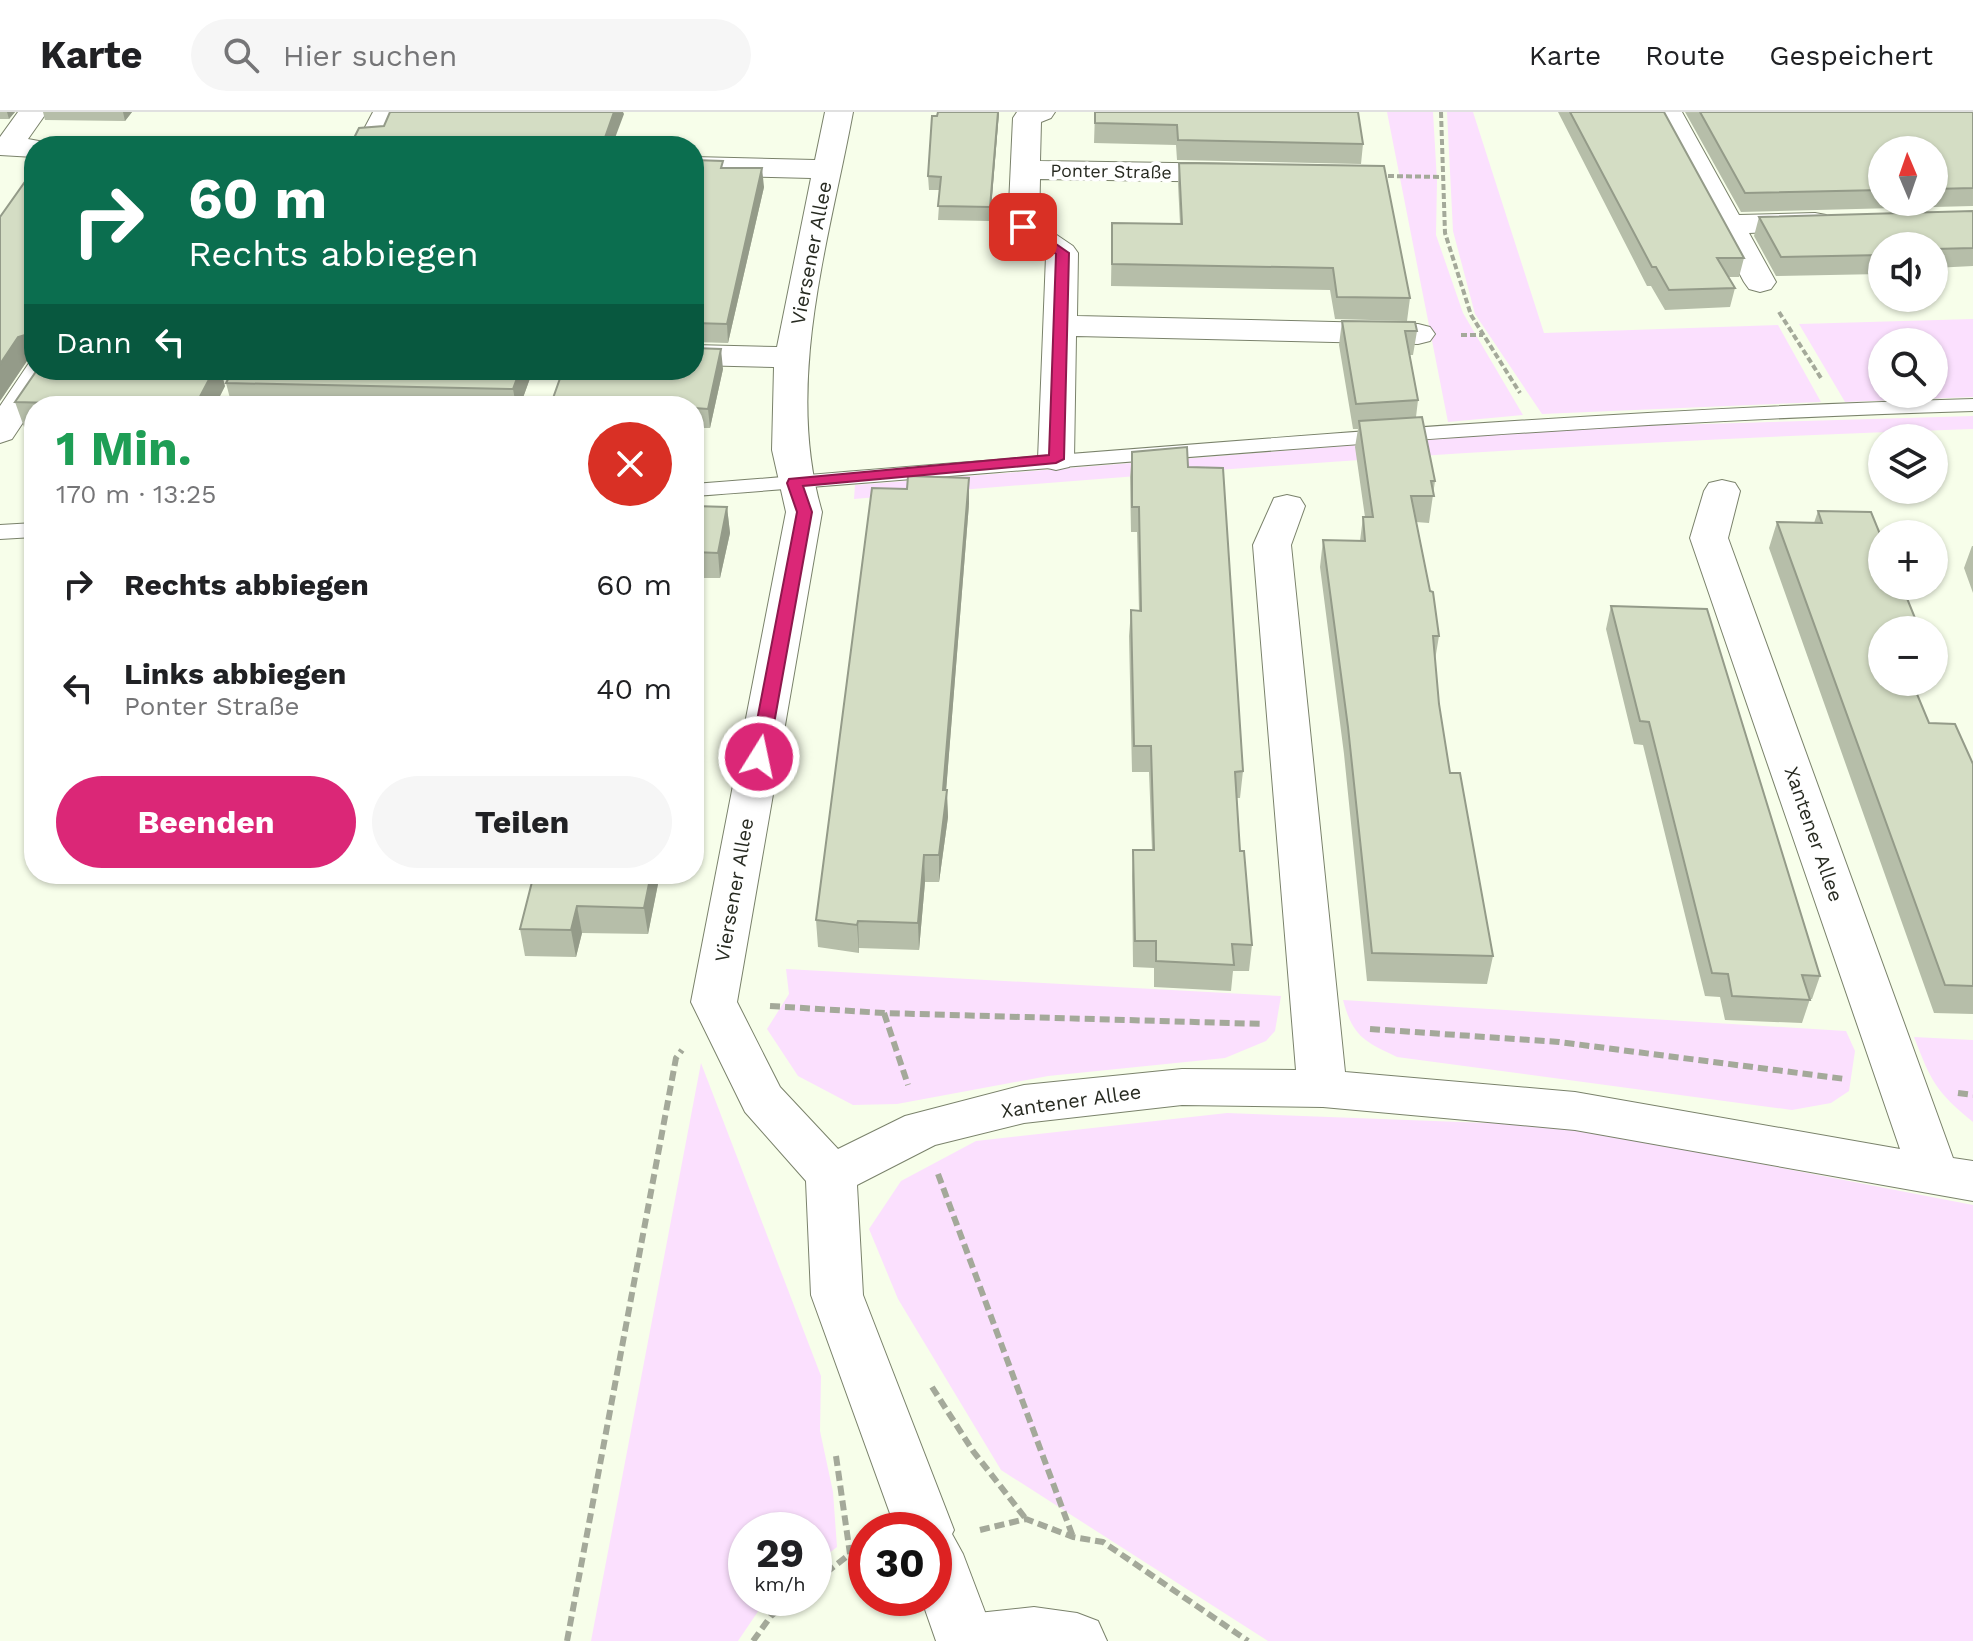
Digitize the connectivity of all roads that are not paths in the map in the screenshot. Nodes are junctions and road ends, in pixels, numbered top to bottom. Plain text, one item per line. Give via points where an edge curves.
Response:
1 (33, 112) edge
2 (387, 112) edge
3 (839, 112) edge
4 (1041, 112) edge
5 (1668, 112) edge
6 (375, 136) edge
7 (24, 148) edge
8 (704, 166) edge
9 (828, 169) junction
10 (1025, 170) junction
11 (1269, 174) edge
12 (1851, 221) edge
13 (1730, 224) junction
14 (1760, 282) road end
15 (1061, 326) junction
16 (1418, 334) edge
17 (704, 355) edge
18 (790, 357) junction
19 (34, 380) edge
20 (1973, 405) edge
21 (0, 432) edge
22 (1056, 459) junction
23 (794, 483) junction
24 (704, 489) edge
25 (1722, 491) dead end
26 (1287, 506) dead end
27 (24, 531) edge
28 (0, 532) edge
29 (1323, 1089) junction
30 (831, 1175) junction
31 (1954, 1178) edge
32 (929, 1512) edge
33 (952, 1584) edge
34 (966, 1641) edge
35 (978, 1641) edge
36 (1077, 1641) edge

1 - 7 street via 7,148
2 - 6 street
3 - 9 street, Viersener Allee
4 - 10 street, Ponter Straße via 1027,118
5 - 13 street
8 - 9 street
9 - 18 street, Viersener Allee
10 - 11 street, Ponter Straße
10 - 15 street, Ponter Straße via 1023,227 1062,253
12 - 13 street
13 - 14 street
15 - 16 street
15 - 22 street, Ponter Straße
17 - 18 street
18 - 23 street, Viersener Allee via 787,419
19 - 21 street
20 - 22 lane via 1541,424
22 - 23 lane
23 - 24 lane
23 - 30 street, Viersener Allee via 804,512 714,1002 762,1099
25 - 31 street, Xantener Allee via 1709,538 1904,1087
26 - 29 street via 1272,545
27 - 28 lane
29 - 30 street, Xantener Allee via 1182,1087 1024,1104 922,1129
29 - 31 street, Xantener Allee via 1575,1111
30 - 32 street via 837,1295
33 - 34 street
35 - 36 street via 1034,1635

